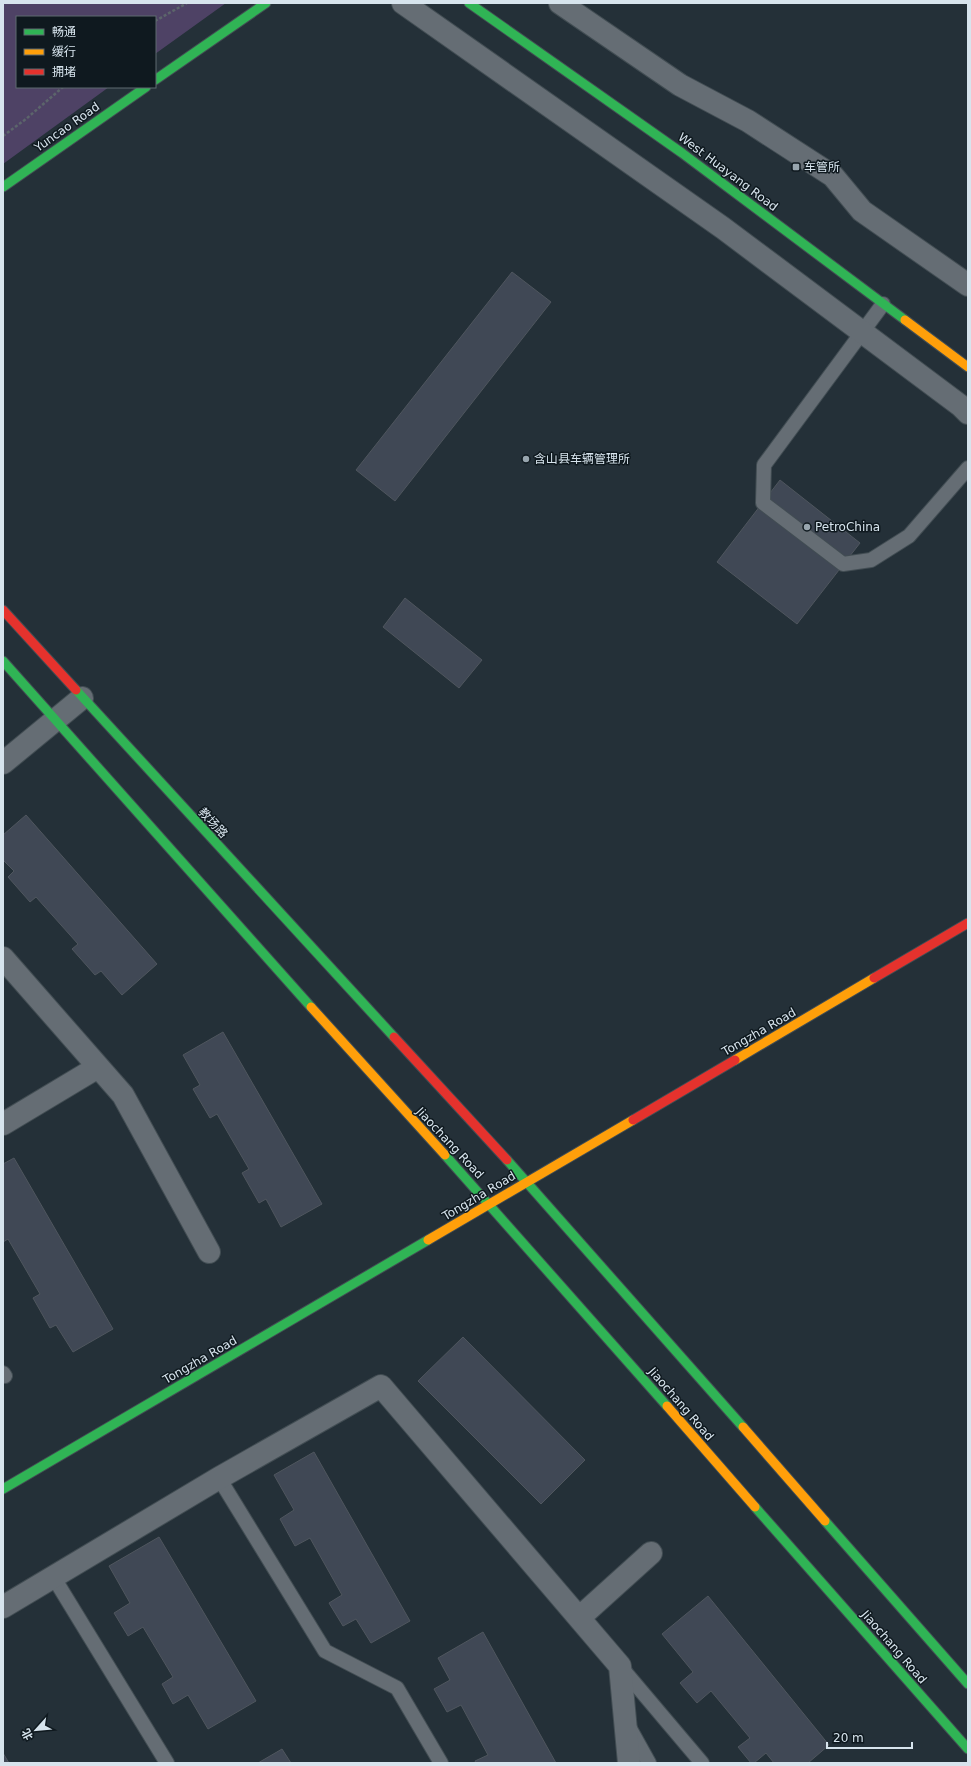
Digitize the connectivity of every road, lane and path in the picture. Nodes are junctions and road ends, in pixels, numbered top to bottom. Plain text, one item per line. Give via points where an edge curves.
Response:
1 (187, 3) edge
2 (266, 3) edge
3 (403, 3) edge
4 (469, 3) edge
5 (560, 3) edge
6 (156, 20) edge
7 (156, 79) edge
8 (62, 88) edge
9 (145, 88) edge
10 (3, 136) edge
11 (3, 187) edge
12 (968, 285) edge
13 (883, 304) junction
14 (862, 332) junction
15 (968, 367) edge
16 (968, 413) edge
17 (968, 468) edge
18 (3, 610) edge
19 (3, 661) edge
20 (82, 698) junction
21 (55, 720) junction
22 (3, 763) edge
23 (968, 923) edge
24 (3, 958) edge
25 (98, 1067) junction
26 (3, 1124) edge
27 (527, 1181) junction
28 (490, 1205) junction
29 (209, 1252) dead end
30 (218, 1478) junction
31 (3, 1489) edge
32 (651, 1553) dead end
33 (54, 1578) junction
34 (3, 1607) edge
35 (579, 1618) junction
36 (620, 1666) junction
37 (968, 1684) edge
38 (626, 1722) junction
39 (968, 1749) edge
40 (167, 1763) edge
41 (441, 1763) edge
42 (629, 1763) edge
43 (649, 1763) edge
44 (702, 1763) edge

1 - 6 path
2 - 7 main road
3 - 14 street via 723,228
4 - 13 main road, West Huayang Road via 682,153
5 - 12 street via 680,85 748,121 833,176 862,211
8 - 10 path
9 - 11 main road, Yuncao Road
13 - 14 lane
13 - 15 main road, West Huayang Road
14 - 16 street
14 - 17 lane via 764,465 764,503 843,564 871,560 909,536
18 - 20 main road
19 - 21 main road
20 - 21 street
20 - 27 main road
21 - 22 street
21 - 28 main road, Jiaochang Road
23 - 27 main road, Tongzha Road
24 - 25 street
25 - 26 street
25 - 29 street via 123,1095
27 - 28 main road, Tongzha Road
27 - 37 main road
28 - 31 main road, Tongzha Road
28 - 39 main road, Jiaochang Road
30 - 33 street
30 - 35 street via 381,1386
30 - 41 lane via 325,1651 397,1688
32 - 35 street
33 - 34 street
33 - 40 lane
35 - 36 street
36 - 38 street
36 - 44 lane
38 - 42 street
38 - 43 lane

